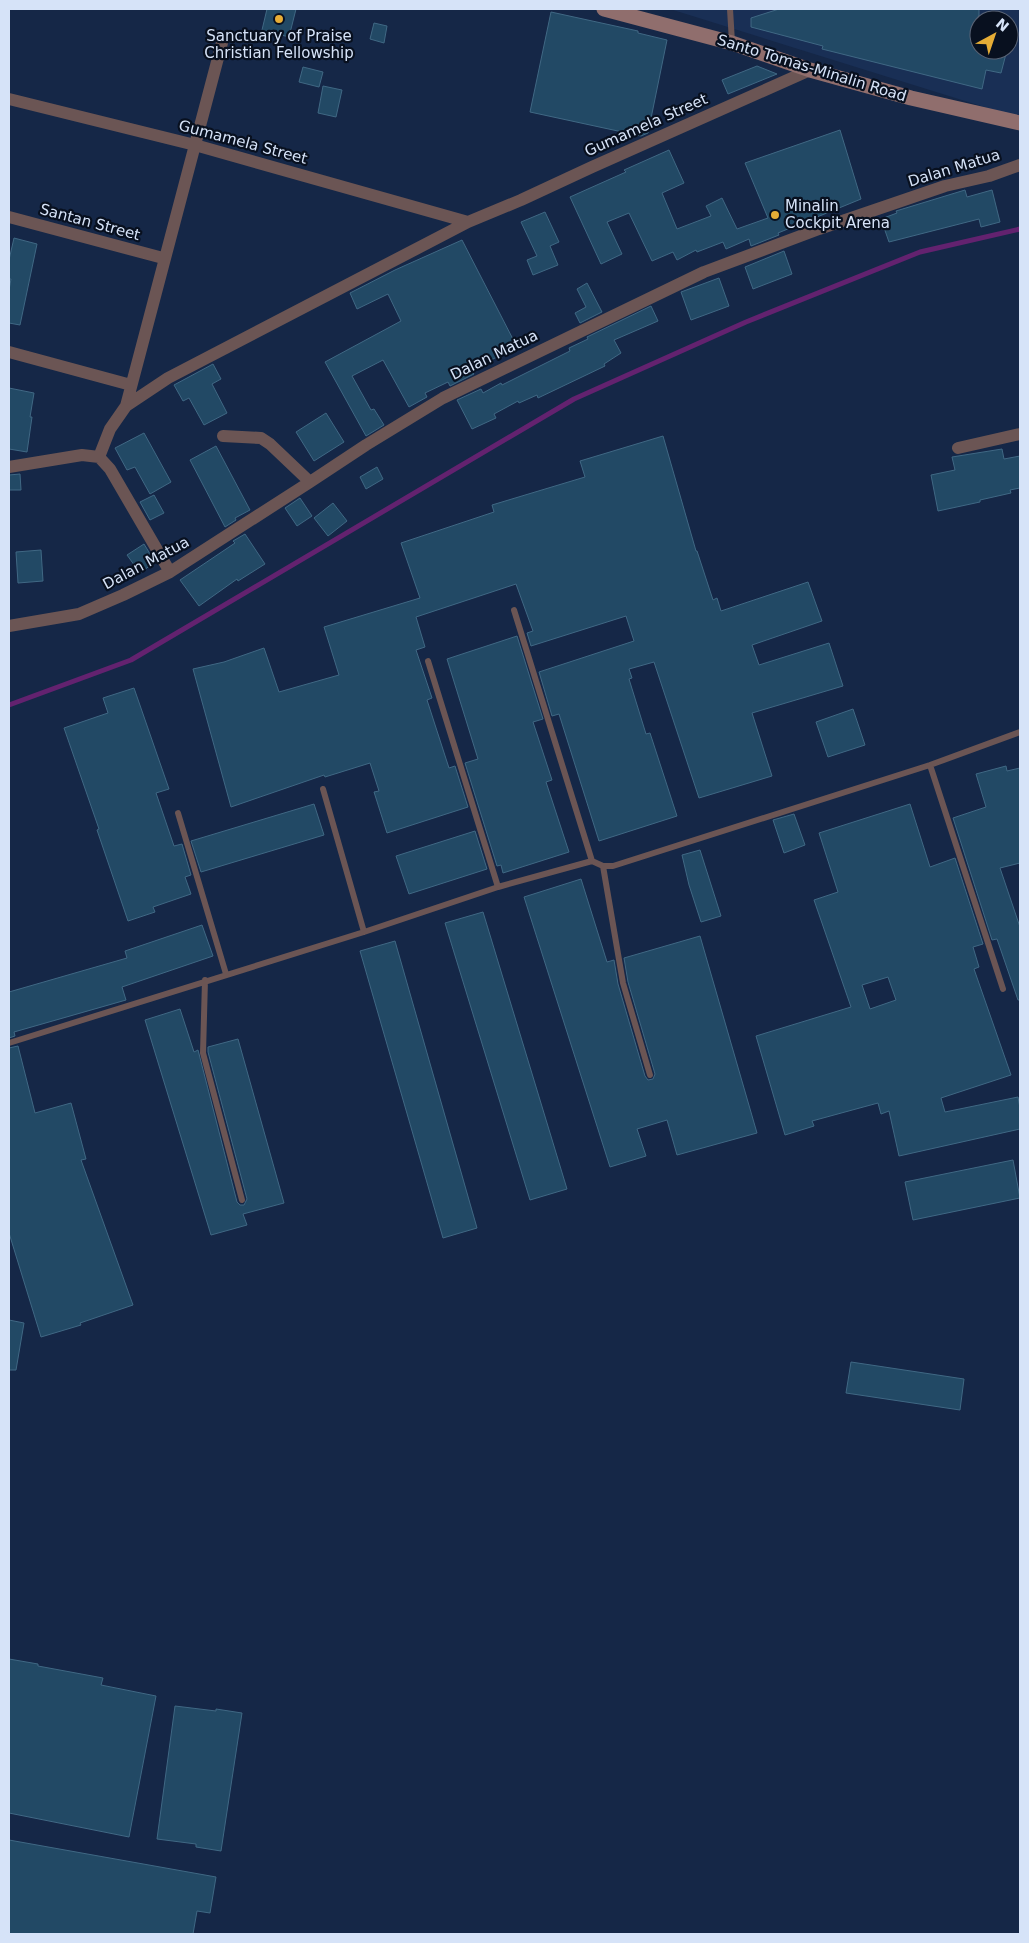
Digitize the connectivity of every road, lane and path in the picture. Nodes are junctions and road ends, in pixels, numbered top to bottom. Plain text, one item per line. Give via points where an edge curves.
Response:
1 (604, 9) edge
2 (730, 9) edge
3 (222, 39) dead end
4 (732, 43) junction
5 (810, 70) junction
6 (9, 99) edge
7 (1020, 123) edge
8 (195, 145) junction
9 (1020, 165) edge
10 (9, 217) edge
11 (468, 222) junction
12 (163, 258) junction
13 (9, 352) edge
14 (131, 384) junction
15 (126, 406) junction
16 (1020, 434) edge
17 (223, 436) dead end
18 (958, 448) dead end
19 (99, 457) junction
20 (9, 467) edge
21 (310, 482) junction
22 (170, 572) junction
23 (514, 610) dead end
24 (9, 626) edge
25 (428, 662) dead end
26 (1020, 732) edge
27 (930, 765) junction
28 (323, 790) dead end
29 (178, 813) dead end
30 (592, 861) junction
31 (603, 866) junction
32 (498, 887) junction
33 (364, 932) junction
34 (226, 974) junction
35 (205, 980) junction
36 (1003, 989) dead end
37 (9, 1042) edge
38 (650, 1075) dead end
39 (242, 1200) dead end

1 - 4 main road, Santo Tomas-Minalin Road
2 - 4 lane
3 - 8 street
4 - 5 main road, Santo Tomas-Minalin Road
5 - 7 main road, Santo Tomas-Minalin Road
5 - 11 street, Gumamela Street
6 - 8 street, Gumamela Street
8 - 11 street, Gumamela Street
8 - 12 street
9 - 21 street, Dalan Matua via 945,186 704,272 443,398
10 - 12 street, Santan Street
11 - 15 street, Gumamela Street via 168,378
12 - 14 street
13 - 14 street
14 - 15 street
15 - 19 street, Gumamela Street via 110,429
16 - 18 street
17 - 21 street via 261,438
19 - 20 street via 82,455
19 - 22 street via 110,469
21 - 22 street, Dalan Matua
22 - 24 street, Dalan Matua via 79,614
23 - 30 lane
25 - 32 lane
26 - 27 lane
27 - 31 lane via 613,866
27 - 36 lane
28 - 33 lane
29 - 34 lane
30 - 31 lane
30 - 32 lane
31 - 38 lane via 623,983
32 - 33 lane
33 - 34 lane
34 - 35 lane
35 - 37 lane
35 - 39 lane via 203,1054

